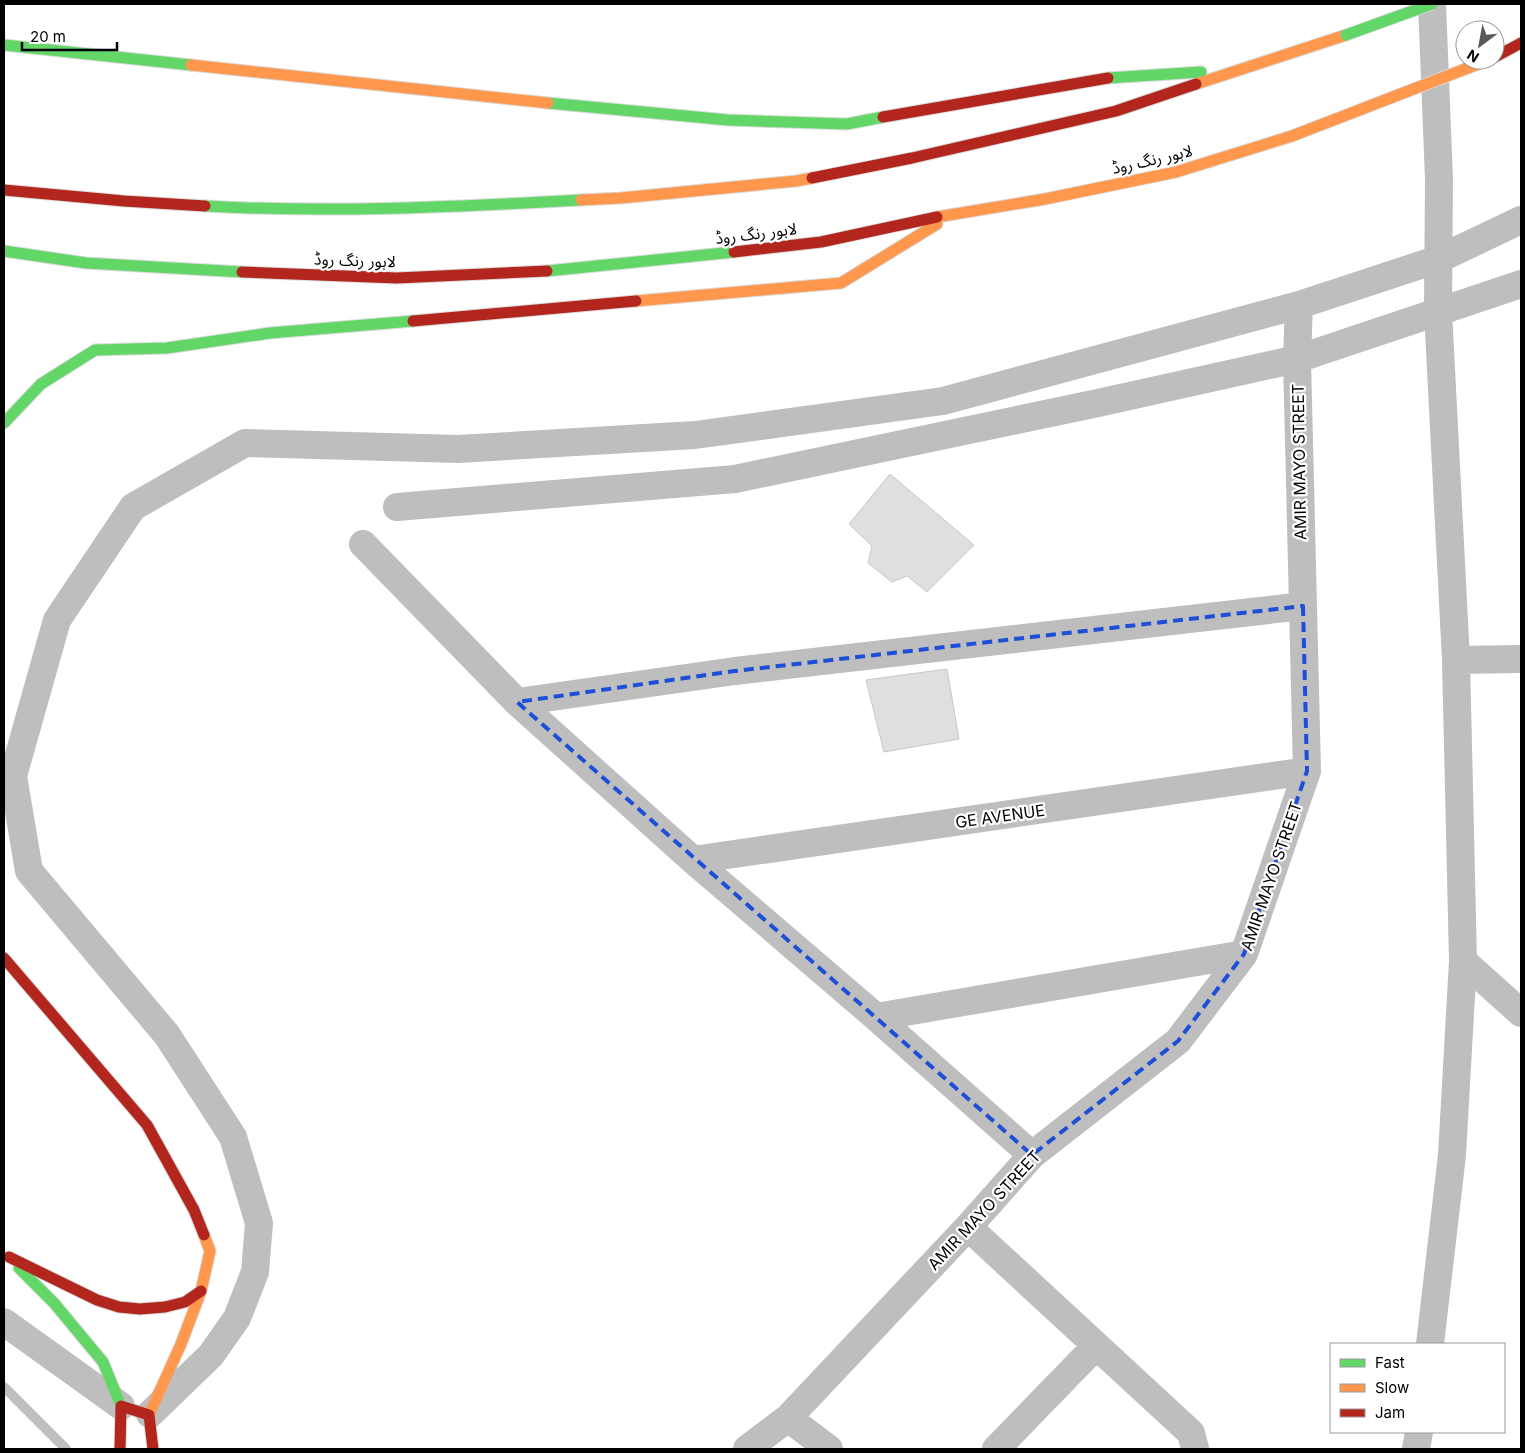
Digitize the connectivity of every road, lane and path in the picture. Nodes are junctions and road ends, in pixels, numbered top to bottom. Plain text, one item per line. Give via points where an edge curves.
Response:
1 (1432, 4) edge
2 (1521, 43) edge
3 (4, 45) edge
4 (1505, 51) edge
5 (1246, 68) junction
6 (1462, 70) edge
7 (4, 190) edge
8 (953, 214) junction
9 (1521, 220) edge
10 (4, 251) edge
11 (1439, 259) junction
12 (1521, 284) edge
13 (1299, 305) junction
14 (1438, 311) junction
15 (1296, 359) junction
16 (4, 423) edge
17 (397, 507) dead end
18 (363, 544) dead end
19 (1303, 606) junction
20 (1521, 659) edge
21 (1456, 660) junction
22 (516, 702) junction
23 (1307, 771) junction
24 (693, 860) junction
25 (1244, 954) junction
26 (4, 958) edge
27 (1462, 961) junction
28 (1521, 1013) edge
29 (876, 1017) junction
30 (1032, 1155) junction
31 (968, 1227) junction
32 (6, 1255) edge
33 (201, 1291) junction
34 (4, 1322) edge
35 (1430, 1343) edge
36 (1096, 1346) junction
37 (121, 1406) junction
38 (149, 1415) junction
39 (788, 1418) junction
40 (1418, 1433) edge
41 (120, 1449) edge
42 (153, 1449) edge
43 (747, 1449) edge
44 (829, 1449) edge
45 (996, 1449) edge
46 (1195, 1449) edge
47 (1416, 1449) edge

1 - 5 main road, bridge
1 - 11 street
2 - 4 main road, لاہور رنگ روڈ
3 - 5 main road via 709,119 847,124 1098,79
5 - 7 main road via 1098,115 912,158 767,184 620,198 447,208 259,209
6 - 8 main road, لاہور رنگ روڈ, bridge via 1292,136 1176,172
8 - 10 main road, لاہور رنگ روڈ via 821,242 669,260 535,272 397,278 86,263
8 - 16 main road via 841,283 270,333 167,348 95,350 41,384
9 - 11 street
11 - 13 street
11 - 14 street
12 - 14 street
13 - 15 street, AMIR MAYO STREET
13 - 38 street via 943,401 705,433 458,449 245,443 133,507 57,620 14,776 29,871 167,1035 233,1136 259,1222 255,1272 237,1318 211,1355
14 - 15 street
14 - 21 street
15 - 17 street via 735,478
15 - 19 street, AMIR MAYO STREET
18 - 22 street
19 - 22 street via 735,671
19 - 23 street, AMIR MAYO STREET
20 - 21 street
21 - 27 street
22 - 24 street
23 - 24 street, GE AVENUE
23 - 25 street, AMIR MAYO STREET
24 - 29 street
25 - 29 street
25 - 30 street, AMIR MAYO STREET via 1178,1041
26 - 33 main road via 148,1125 194,1210 210,1250
27 - 28 street
27 - 35 street via 1452,1156
29 - 30 street
30 - 31 street, AMIR MAYO STREET
31 - 36 street
31 - 39 street, AMIR MAYO STREET
32 - 33 main road via 97,1300 119,1307 165,1307 185,1302
32 - 37 main road via 54,1304 103,1362
33 - 38 main road
34 - 37 street
36 - 45 street
36 - 46 street via 1191,1433
37 - 38 main road
37 - 41 main road
38 - 42 main road
39 - 43 street, AMIR MAYO STREET
39 - 44 street
40 - 47 street

